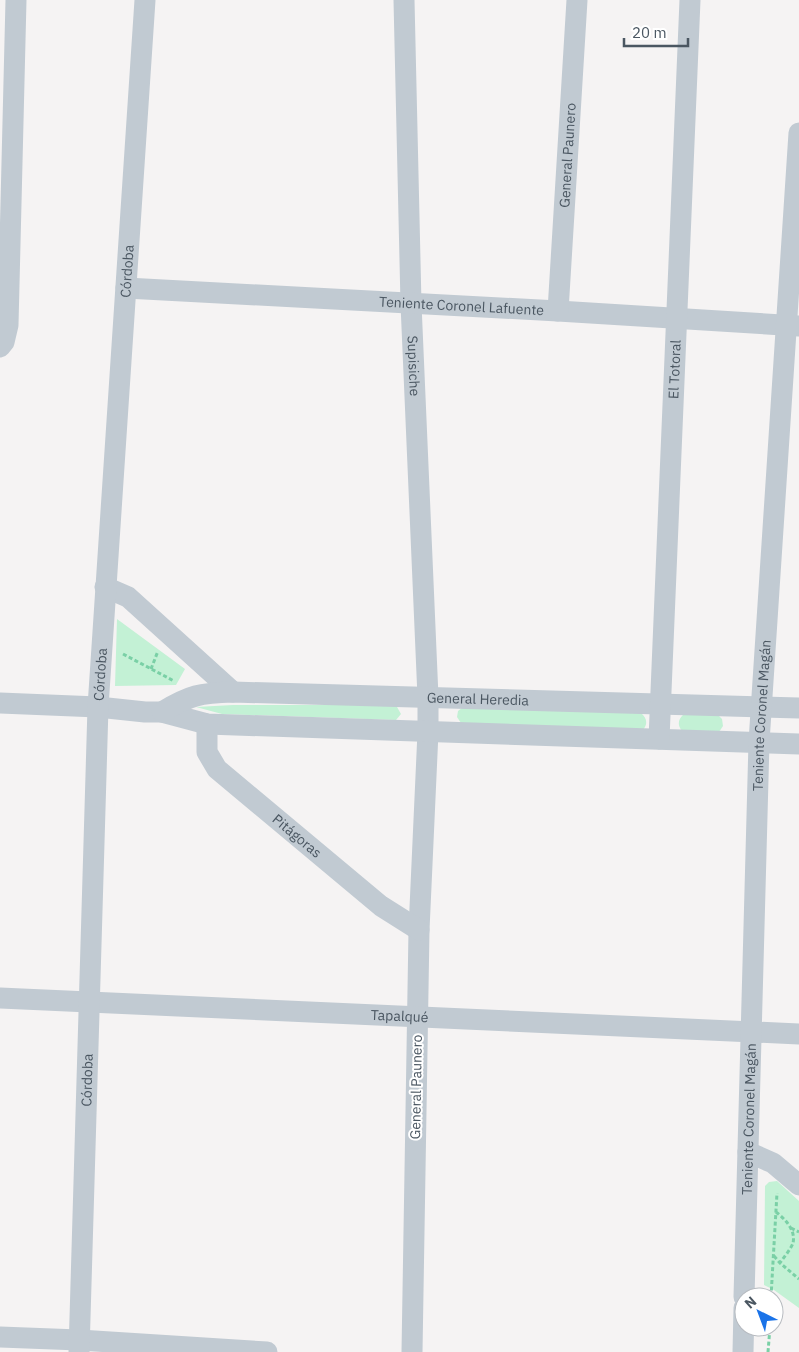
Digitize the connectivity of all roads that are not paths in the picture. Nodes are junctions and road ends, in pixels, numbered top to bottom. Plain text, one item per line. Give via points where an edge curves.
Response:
1 (16, 0) edge
2 (144, 0) edge
3 (404, 0) edge
4 (577, 0) edge
5 (690, 0) edge
6 (799, 133) edge
7 (126, 288) junction
8 (411, 304) junction
9 (558, 311) junction
10 (676, 320) junction
11 (793, 326) edge
12 (0, 346) edge
13 (105, 586) junction
14 (233, 692) junction
15 (428, 697) junction
16 (0, 703) edge
17 (659, 704) junction
18 (98, 707) junction
19 (761, 707) junction
20 (799, 708) edge
21 (162, 712) junction
22 (207, 724) junction
23 (428, 732) junction
24 (659, 739) junction
25 (759, 742) junction
26 (799, 744) edge
27 (419, 930) junction
28 (0, 998) edge
29 (90, 1001) junction
30 (417, 1016) junction
31 (752, 1032) junction
32 (799, 1034) edge
33 (748, 1152) junction
34 (799, 1185) edge
35 (744, 1287) edge
36 (0, 1337) edge
37 (743, 1337) edge
38 (79, 1346) edge
39 (266, 1352) edge
40 (412, 1352) edge
41 (743, 1352) edge

1 - 12 street via 8,325
2 - 7 street, Córdoba
3 - 8 street, Supisiche
4 - 9 street, General Paunero
5 - 10 street, El Totoral
6 - 11 street, Teniente Coronel Magán
7 - 8 street, Teniente Coronel Lafuente
7 - 13 street, Córdoba
8 - 9 street, Teniente Coronel Lafuente
8 - 15 street, Supisiche
9 - 10 street, Teniente Coronel Lafuente
10 - 11 street, Teniente Coronel Lafuente
10 - 17 street, El Totoral
11 - 19 street, Teniente Coronel Magán
13 - 14 street via 128,597
13 - 18 street, Córdoba
14 - 15 street, General Heredia
14 - 21 street, General Heredia via 199,694
15 - 17 street, General Heredia
15 - 23 street, Supisiche
16 - 18 street
17 - 19 street, General Heredia
17 - 24 street, El Totoral
18 - 21 street
18 - 29 street, Córdoba
19 - 20 street, General Heredia
19 - 25 street, Teniente Coronel Magán
21 - 22 street
22 - 23 street
22 - 27 street, Pitágoras via 207,752 217,769 382,906
23 - 24 street
23 - 27 street, General Paunero
24 - 25 street
25 - 26 street
25 - 31 street, Teniente Coronel Magán
27 - 30 street, General Paunero
28 - 29 street, Tapalqué
29 - 30 street, Tapalqué
29 - 38 street, Córdoba
30 - 31 street, Tapalqué
30 - 40 street, General Paunero
31 - 32 street, Tapalqué
31 - 33 street, Teniente Coronel Magán
33 - 34 street via 773,1162
33 - 35 street, Teniente Coronel Magán
36 - 38 street
37 - 41 street
38 - 39 street

